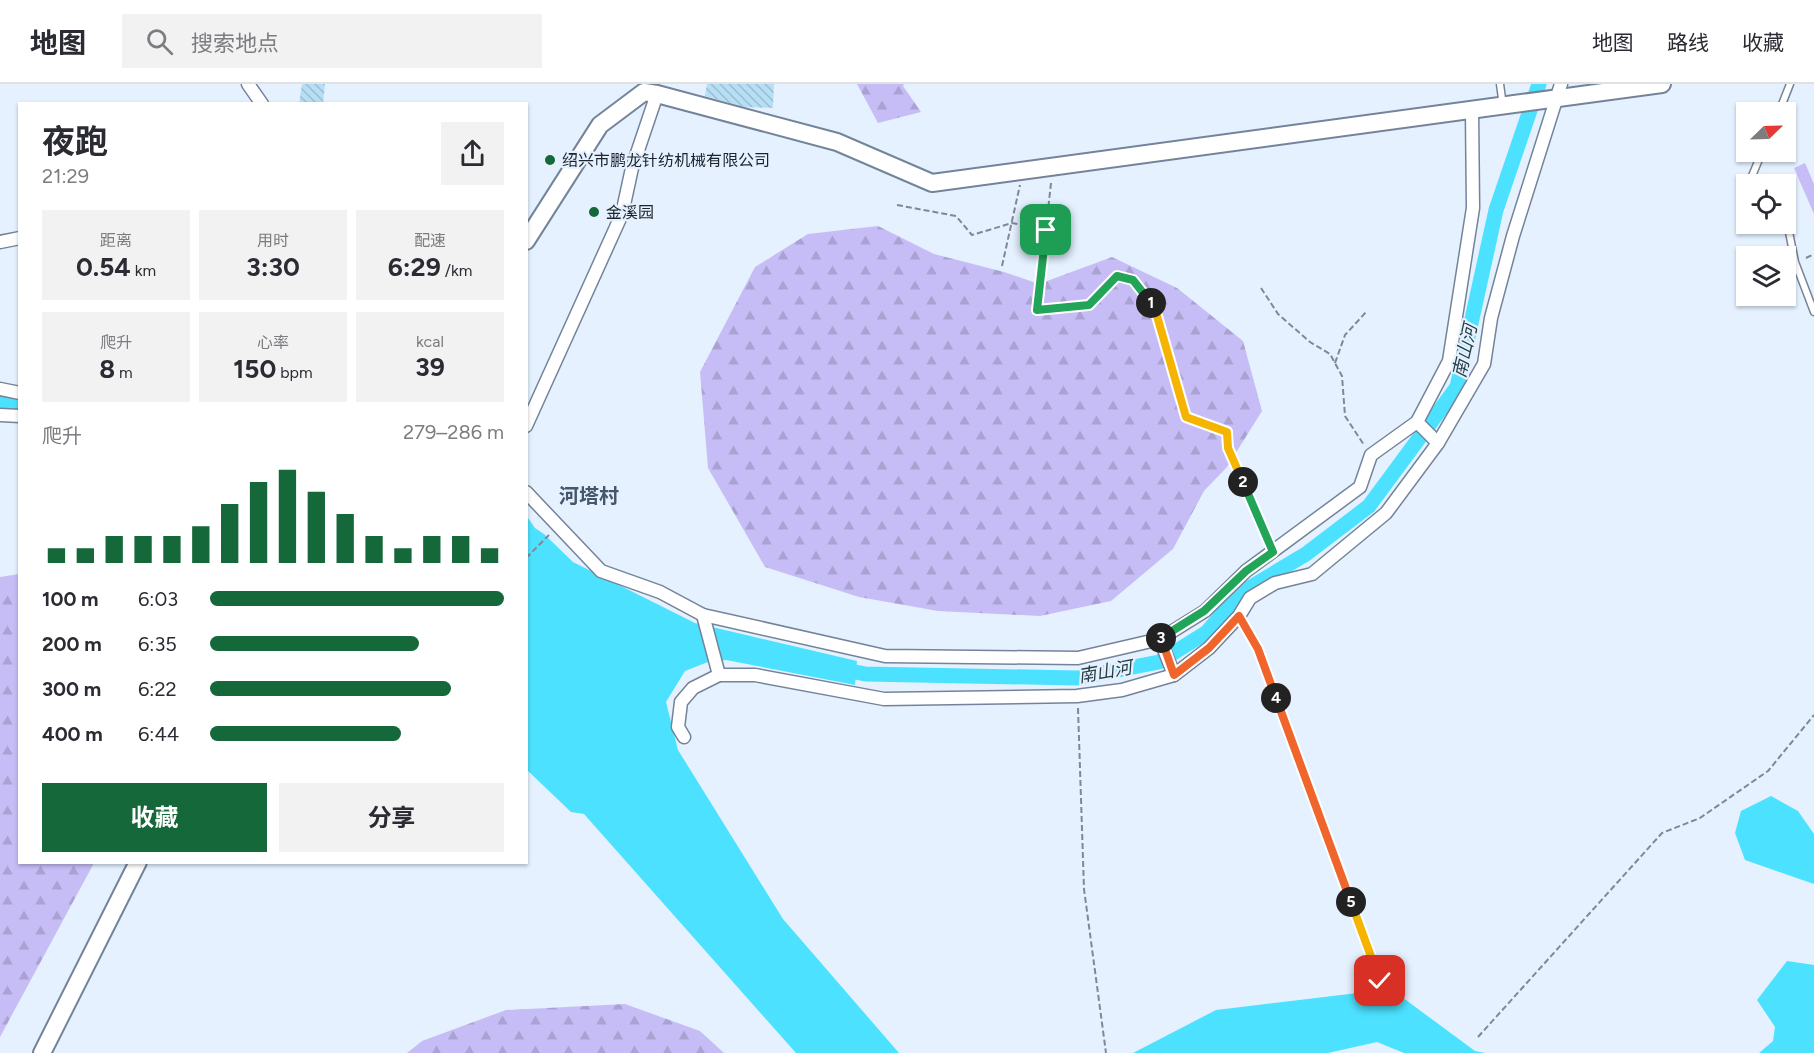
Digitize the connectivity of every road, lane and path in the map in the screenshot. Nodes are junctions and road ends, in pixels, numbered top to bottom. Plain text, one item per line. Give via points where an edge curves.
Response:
1 (248, 84) edge
2 (1500, 84) edge
3 (1662, 84) edge
4 (1791, 84) edge
5 (647, 90) edge
6 (1559, 91) edge
7 (261, 102) edge
8 (1783, 102) edge
9 (1506, 106) junction
10 (1472, 111) junction
11 (1053, 167) junction
12 (1023, 171) junction
13 (897, 205) dead end
14 (1012, 223) junction
15 (1046, 230) junction
16 (1789, 234) edge
17 (18, 238) edge
18 (528, 238) edge
19 (0, 243) edge
20 (1002, 266) dead end
21 (1261, 288) dead end
22 (1366, 311) dead end
23 (1814, 312) edge
24 (1335, 363) junction
25 (0, 389) edge
26 (18, 393) edge
27 (0, 415) edge
28 (18, 416) edge
29 (528, 422) edge
30 (1418, 422) junction
31 (1438, 443) junction
32 (1371, 455) junction
33 (528, 494) edge
34 (558, 526) junction
35 (1273, 552) junction
36 (528, 556) edge
37 (703, 615) junction
38 (1239, 616) junction
39 (1160, 639) junction
40 (719, 675) junction
41 (1174, 675) junction
42 (1077, 696) junction
43 (1814, 715) edge
44 (684, 737) dead end
45 (137, 864) edge
46 (1380, 981) dead end
47 (1478, 1037) dead end
48 (42, 1053) edge
49 (1106, 1053) edge

1 - 7 street
2 - 9 lane
3 - 6 street
4 - 8 lane
5 - 12 street via 837,142 932,183
5 - 18 street via 600,125
5 - 29 street via 622,214
6 - 9 street
6 - 31 street via 1513,236 1491,318 1484,364
9 - 10 street
10 - 11 street
10 - 30 street via 1473,208 1449,361
11 - 12 street
11 - 15 path
12 - 14 path
13 - 14 path via 956,216 972,235
14 - 15 path
14 - 20 path
15 - 35 path via 1037,310 1089,305 1117,276 1133,280 1155,309 1186,417 1227,432 1228,448
16 - 23 lane via 1795,262
17 - 19 street
21 - 24 path via 1278,314 1330,354
22 - 24 path via 1345,335
24 - 32 path via 1342,376 1345,417
25 - 26 street
27 - 28 street
30 - 31 street
30 - 32 street
31 - 38 street via 1386,513 1312,574 1275,583 1250,598
32 - 35 street via 1360,487
33 - 34 street
34 - 36 path
34 - 37 street via 601,571 660,592
35 - 39 street via 1246,571 1204,611
37 - 39 street via 885,656 1078,658
37 - 40 street
38 - 41 street via 1209,648
38 - 46 path via 1258,649
39 - 41 street
40 - 42 street via 755,675 884,699
40 - 44 street via 693,688 681,702 678,727
41 - 42 street via 1122,690
42 - 49 path via 1084,889
43 - 47 path via 1768,771 1700,818 1662,833
45 - 48 street

